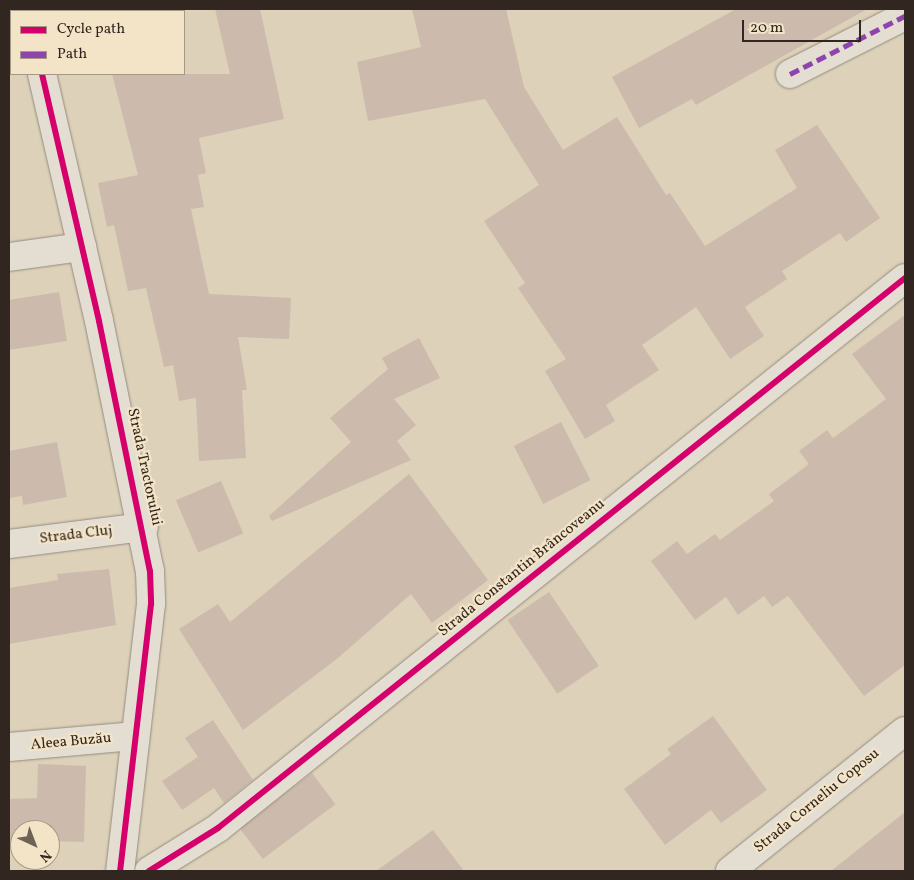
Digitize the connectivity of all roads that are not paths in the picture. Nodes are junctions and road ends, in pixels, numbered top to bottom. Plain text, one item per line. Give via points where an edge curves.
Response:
1 (905, 16) edge
2 (790, 74) dead end
3 (42, 75) edge
4 (82, 247) junction
5 (9, 257) edge
6 (905, 278) edge
7 (144, 526) junction
8 (9, 544) edge
9 (905, 731) edge
10 (134, 736) junction
11 (9, 747) edge
12 (120, 871) edge
13 (150, 871) edge
14 (730, 871) edge

1 - 2 street
3 - 4 street, Strada Tractorului
4 - 5 street
4 - 7 street, Strada Tractorului
6 - 13 street, Strada Constantin Brâncoveanu via 218,828
7 - 8 street, Strada Cluj
7 - 10 street, Strada Tractorului via 151,604
9 - 14 street, Strada Corneliu Coposu
10 - 11 street, Aleea Buzău
10 - 12 street, Strada Tractorului

